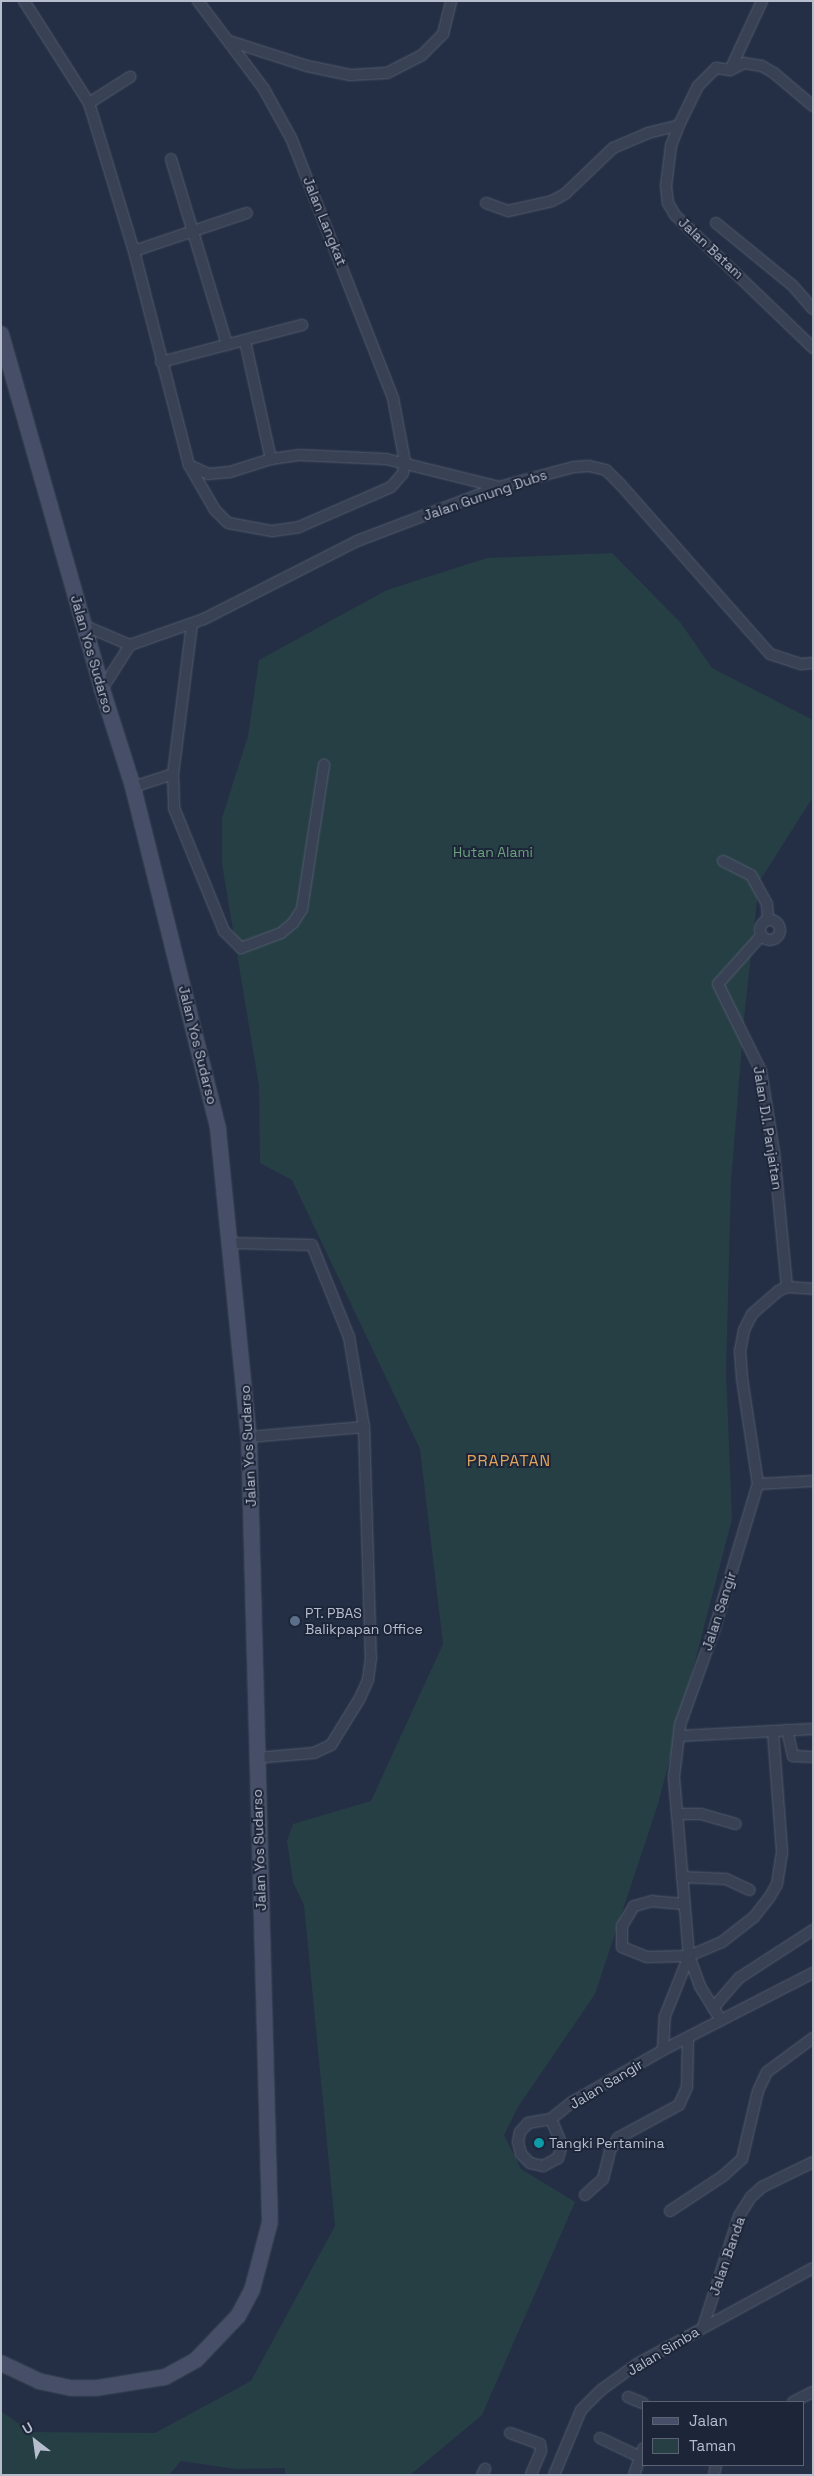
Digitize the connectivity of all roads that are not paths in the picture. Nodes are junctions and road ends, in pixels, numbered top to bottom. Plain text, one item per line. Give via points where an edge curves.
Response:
1 (24, 1) edge
2 (198, 1) edge
3 (451, 1) edge
4 (762, 1) edge
5 (229, 41) junction
6 (730, 70) junction
7 (130, 76) dead end
8 (89, 103) junction
9 (813, 106) edge
10 (679, 125) junction
11 (171, 159) dead end
12 (486, 204) dead end
13 (247, 214) dead end
14 (716, 223) dead end
15 (194, 233) junction
16 (134, 251) junction
17 (813, 309) edge
18 (302, 324) dead end
19 (1, 334) edge
20 (245, 341) junction
21 (227, 346) junction
22 (813, 348) edge
23 (161, 362) junction
24 (271, 459) junction
25 (405, 462) junction
26 (189, 465) junction
27 (499, 487) junction
28 (192, 624) junction
29 (83, 625) junction
30 (130, 645) junction
31 (813, 664) edge
32 (102, 689) junction
33 (324, 765) dead end
34 (173, 774) junction
35 (133, 787) junction
36 (722, 861) dead end
37 (768, 920) junction
38 (761, 936) junction
39 (230, 1244) junction
40 (787, 1287) junction
41 (813, 1289) edge
42 (364, 1427) junction
43 (249, 1437) junction
44 (813, 1481) edge
45 (758, 1484) junction
46 (813, 1729) edge
47 (787, 1730) junction
48 (773, 1731) junction
49 (678, 1736) junction
50 (813, 1757) edge
51 (256, 1758) junction
52 (678, 1814) junction
53 (736, 1824) dead end
54 (682, 1877) junction
55 (750, 1890) dead end
56 (684, 1904) junction
57 (813, 1930) edge
58 (689, 1956) junction
59 (812, 1977) edge
60 (713, 2008) junction
61 (721, 2020) junction
62 (813, 2038) edge
63 (688, 2039) junction
64 (663, 2050) junction
65 (551, 2119) junction
66 (813, 2162) edge
67 (585, 2195) dead end
68 (670, 2210) dead end
69 (813, 2268) edge
70 (703, 2327) junction
71 (1, 2363) edge
72 (813, 2392) edge
73 (628, 2396) dead end
74 (795, 2401) edge
75 (642, 2403) edge
76 (510, 2433) dead end
77 (600, 2438) dead end
78 (641, 2453) edge
79 (532, 2475) edge
80 (554, 2475) edge
81 (634, 2475) edge

1 - 8 street
2 - 5 street, Jalan Langkat
3 - 5 street via 451,12 443,34 422,55 387,73 350,75 307,66
4 - 6 street
5 - 25 street, Jalan Langkat via 264,89 291,138 321,208 393,398
6 - 9 street, Jalan Batam via 744,63 762,66 774,72
6 - 10 street, Jalan Batam via 716,68 708,75 698,86
7 - 8 street
8 - 16 street
10 - 12 street via 648,133 613,148 565,194 552,201 508,211
10 - 22 street, Jalan Batam via 666,170 667,194 672,209
11 - 15 street
13 - 15 street
14 - 17 street via 792,286
15 - 16 street
15 - 21 street
16 - 23 street
18 - 20 street
19 - 29 main road, Jalan Yos Sudarso
20 - 21 street
20 - 24 street
21 - 23 street
23 - 26 street
24 - 25 street via 299,455
24 - 26 street via 230,472 208,474
25 - 26 street via 403,472 391,487 299,527 272,531 228,523 215,510
25 - 27 street
27 - 28 street, Jalan Gunung Dubs via 357,541
27 - 31 street, Jalan Gunung Dubs via 574,466 606,470 759,645 781,659
28 - 30 street, Jalan Gunung Dubs
28 - 34 street
29 - 30 street
29 - 32 main road, Jalan Yos Sudarso
30 - 32 street
32 - 35 main road, Jalan Yos Sudarso
33 - 34 street via 302,909 294,923 281,933 241,948 224,931 179,826 174,808
34 - 35 street
35 - 39 main road, Jalan Yos Sudarso via 218,1130
36 - 37 street via 751,875 767,904
37 - 38 street via 761,924
37 - 38 street via 776,921 780,932 772,940
38 - 40 street, Jalan D.I. Panjaitan via 718,984 761,1071 774,1152
39 - 42 street via 312,1245 349,1337
39 - 43 main road, Jalan Yos Sudarso
40 - 41 street
40 - 45 street, Jalan Sangir via 764,1300 752,1314 740,1351
42 - 43 street
42 - 51 street via 371,1658 368,1680 331,1745 314,1754
43 - 51 main road, Jalan Yos Sudarso
44 - 45 street
45 - 49 street, Jalan Sangir
46 - 47 street
47 - 48 street
47 - 50 street via 794,1756
48 - 49 street
48 - 58 street via 782,1851 777,1884 754,1917 722,1942
49 - 52 street, Jalan Sangir via 674,1776
51 - 71 main road, Jalan Yos Sudarso via 270,2222 252,2290 238,2316 218,2339 196,2360 165,2377 96,2388 71,2388 39,2382
52 - 53 street via 701,1814
52 - 54 street, Jalan Sangir
54 - 55 street via 726,1879
54 - 56 street, Jalan Sangir
56 - 58 street, Jalan Sangir
56 - 58 street via 652,1901 634,1906 622,1926 621,1943 625,1950 647,1958
57 - 60 street via 739,1978
58 - 60 street, Jalan Sangir via 700,1986
58 - 64 street, Jalan Sangir via 665,2016
59 - 61 street, Jalan Sangir
60 - 61 street, Jalan Sangir
61 - 63 street, Jalan Sangir
62 - 68 street via 767,2072 758,2091 742,2159 723,2176
63 - 64 street, Jalan Sangir
63 - 67 street via 687,2087 679,2105 618,2138 610,2150 603,2179
64 - 65 street, Jalan Sangir via 572,2102
65 - 65 street, Jalan Sangir via 528,2123 520,2132 521,2154 530,2164 543,2166 558,2158 562,2145
66 - 70 street, Jalan Banda via 751,2197 739,2216
69 - 70 street, Jalan Simba
70 - 80 street, Jalan Simba via 637,2364 601,2390 581,2410
72 - 74 street
73 - 75 street
76 - 79 street via 540,2444 541,2452
77 - 78 street
78 - 81 street

